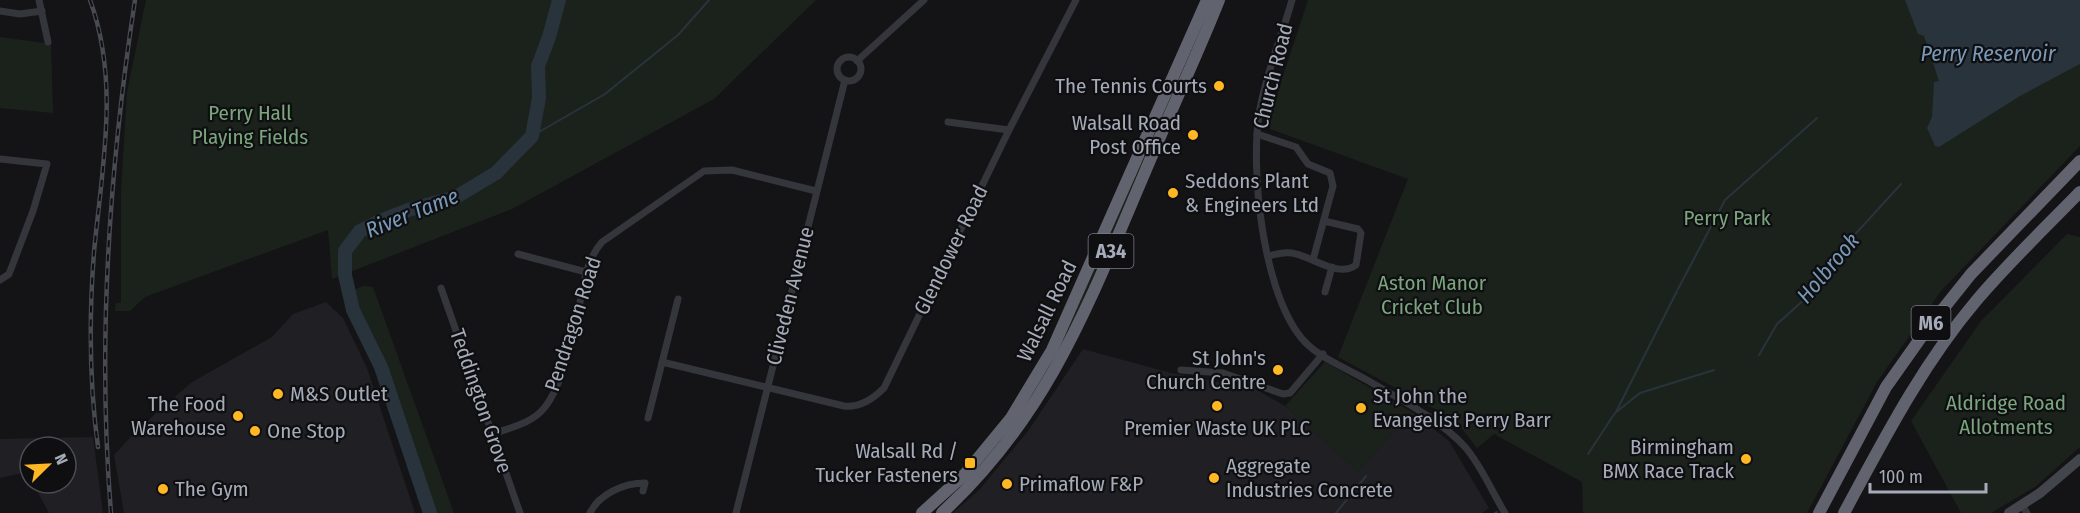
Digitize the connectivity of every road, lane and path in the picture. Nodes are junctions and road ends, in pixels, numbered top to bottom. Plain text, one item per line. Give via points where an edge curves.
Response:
1 (39, 0) edge
2 (924, 0) edge
3 (1076, 0) edge
4 (1207, 0) edge
5 (1219, 0) edge
6 (1292, 0) edge
7 (0, 11) edge
8 (42, 11) junction
9 (48, 42) dead end
10 (857, 61) junction
11 (845, 80) junction
12 (948, 122) dead end
13 (1009, 130) junction
14 (1257, 134) junction
15 (0, 159) edge
16 (2080, 161) edge
17 (816, 191) junction
18 (2080, 192) edge
19 (1324, 221) junction
20 (518, 254) dead end
21 (1268, 256) junction
22 (1313, 260) junction
23 (1332, 267) junction
24 (586, 272) junction
25 (0, 280) edge
26 (441, 288) dead end
27 (1326, 292) dead end
28 (678, 299) dead end
29 (1323, 354) junction
30 (662, 362) junction
31 (1181, 370) dead end
32 (767, 388) junction
33 (648, 418) dead end
34 (492, 434) junction
35 (2080, 459) edge
36 (643, 491) dead end
37 (582, 506) dead end
38 (2024, 509) edge
39 (1503, 510) edge
40 (591, 511) edge
41 (520, 513) edge
42 (736, 513) edge
43 (922, 513) edge
44 (942, 513) edge
45 (1819, 513) edge
46 (1844, 513) edge
47 (2009, 513) edge

1 - 8 street
2 - 10 street
3 - 13 street, Glendower Road
4 - 43 highway, Walsall Road / A34 via 1047,359 1011,418 965,474
5 - 44 highway, Walsall Road / A34 via 1064,355 1021,426 973,485
6 - 14 street, Church Road via 1260,109
7 - 8 street
8 - 9 street
10 - 11 street via 860,73 851,81
10 - 11 street via 850,57 840,60 837,71
11 - 17 street, Cliveden Avenue
12 - 13 street
13 - 32 street, Glendower Road via 884,388 853,407
14 - 19 street via 1296,147 1308,164 1330,173 1333,186
14 - 21 street, Church Road via 1260,209
15 - 25 street via 47,164 9,274
16 - 45 highway, M6 via 1971,274 1927,329 1886,387
17 - 24 street, Pendragon Road via 732,170 704,171 602,242
17 - 32 street, Cliveden Avenue
18 - 46 highway, M6 via 1976,300 1906,398
19 - 22 street
19 - 23 street via 1358,229 1363,237 1356,265 1345,270
20 - 24 street
21 - 22 street via 1284,252
21 - 29 street, Church Road via 1290,318 1305,342
22 - 23 street
23 - 27 street
24 - 34 street, Pendragon Road via 571,342 545,407 532,418
26 - 34 street, Teddington Grove
28 - 30 street
29 - 31 street via 1290,393 1284,394 1223,372
29 - 39 street, Church Road via 1454,436 1466,448
30 - 32 street, Glendower Road
30 - 33 street
32 - 42 street, Cliveden Avenue
34 - 41 street, Teddington Grove
35 - 38 street
36 - 40 street via 645,483 623,487 601,498
37 - 40 street
38 - 47 street

